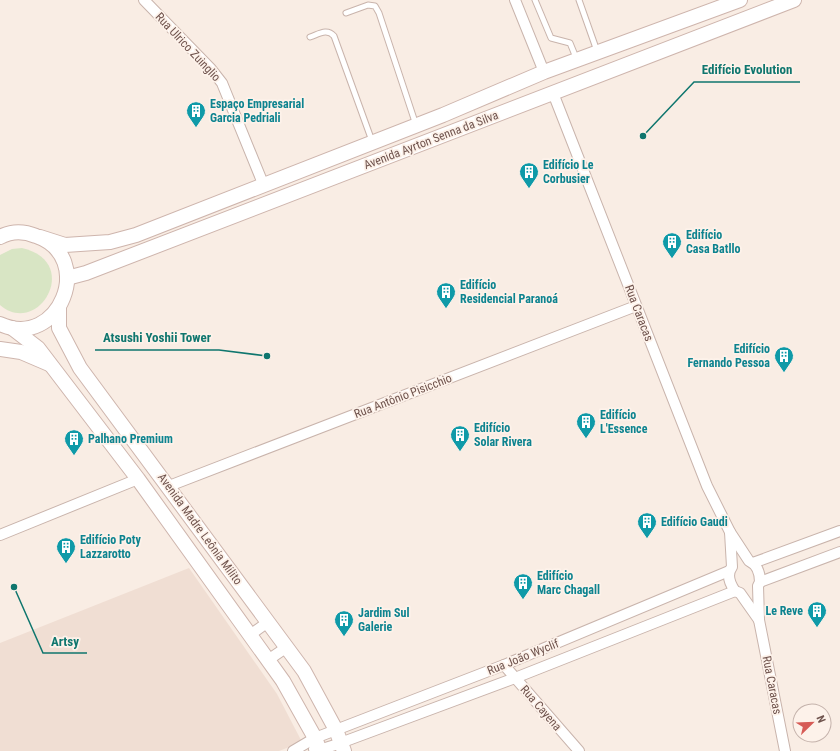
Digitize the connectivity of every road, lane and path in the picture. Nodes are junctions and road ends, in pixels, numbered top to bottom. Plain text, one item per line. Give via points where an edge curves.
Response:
1 (144, 0) edge
2 (515, 0) edge
3 (535, 0) edge
4 (579, 0) edge
5 (740, 0) edge
6 (794, 0) edge
7 (346, 13) dead end
8 (310, 38) dead end
9 (597, 52) junction
10 (577, 60) junction
11 (544, 72) junction
12 (553, 93) junction
13 (416, 126) junction
14 (373, 143) junction
15 (264, 186) junction
16 (2, 234) edge
17 (40, 237) junction
18 (67, 278) junction
19 (636, 306) junction
20 (59, 308) junction
21 (4, 327) edge
22 (0, 349) edge
23 (49, 364) junction
24 (138, 479) junction
25 (169, 486) junction
26 (840, 531) edge
27 (730, 532) junction
28 (0, 535) edge
29 (840, 552) edge
30 (751, 562) junction
31 (730, 569) junction
32 (759, 584) junction
33 (738, 592) junction
34 (759, 620) junction
35 (268, 622) junction
36 (250, 635) junction
37 (287, 647) junction
38 (268, 660) junction
39 (504, 665) junction
40 (515, 678) junction
41 (340, 741) edge
42 (318, 746) edge
43 (296, 750) edge
44 (579, 751) edge
45 (786, 751) edge

1 - 15 street, Rua Ulrico Zuinglio via 222,83
2 - 11 street
3 - 10 lane via 551,38 570,43
4 - 9 lane
5 - 9 main road, Avenida Ayrton Senna da Silva
6 - 12 main road, Avenida Ayrton Senna da Silva
7 - 13 lane via 368,5 375,6
8 - 14 lane via 326,32 334,36
9 - 10 main road, Avenida Ayrton Senna da Silva
10 - 11 main road, Avenida Ayrton Senna da Silva
11 - 13 main road, Avenida Ayrton Senna da Silva
12 - 18 main road, Avenida Ayrton Senna da Silva via 86,273
12 - 19 street, Rua Caracas
13 - 14 main road, Avenida Ayrton Senna da Silva
14 - 15 main road, Avenida Ayrton Senna da Silva
15 - 17 main road, Avenida Ayrton Senna da Silva via 136,235 110,242 64,245
16 - 17 main road, Avenida Ayrton Senna da Silva via 17,232
17 - 18 main road via 51,244 59,254 65,265
18 - 20 main road via 66,293
19 - 25 street, Rua Antônio Pisicchio
19 - 27 street, Rua Caracas via 707,486
20 - 21 main road via 39,325 26,328
20 - 25 main road, Avenida Madre Leônia Milito via 59,328 80,368
21 - 23 main road, Avenida Madre Leônia Milito via 38,348
22 - 23 main road via 21,352
23 - 24 main road, Avenida Madre Leônia Milito
24 - 28 street
24 - 36 main road, Avenida Madre Leônia Milito
25 - 35 main road, Avenida Madre Leônia Milito
26 - 30 street, Rua João Wyclif
27 - 30 street, Rua Caracas
27 - 31 street, Rua Caracas
29 - 32 street, Rua João Wyclif
30 - 31 street, Rua João Wyclif via 739,561
30 - 32 street, Rua Caracas via 758,569
31 - 33 street, Rua Caracas via 729,582
31 - 39 street, Rua João Wyclif
32 - 33 street, Rua João Wyclif via 750,593
32 - 34 street, Rua Caracas
33 - 34 street, Rua Caracas
33 - 40 street, Rua João Wyclif
34 - 45 street, Rua Caracas
35 - 36 street
35 - 37 main road, Avenida Madre Leônia Milito
36 - 38 main road, Avenida Madre Leônia Milito
37 - 38 street
37 - 41 main road, Avenida Madre Leônia Milito via 304,671
38 - 42 main road, Avenida Madre Leônia Milito via 283,681
39 - 40 street, Rua Cayena
39 - 41 street, Rua João Wyclif
40 - 41 street, Rua João Wyclif
40 - 44 street, Rua Cayena
41 - 42 street, Rua João Wyclif
42 - 43 street, Rua João Wyclif

